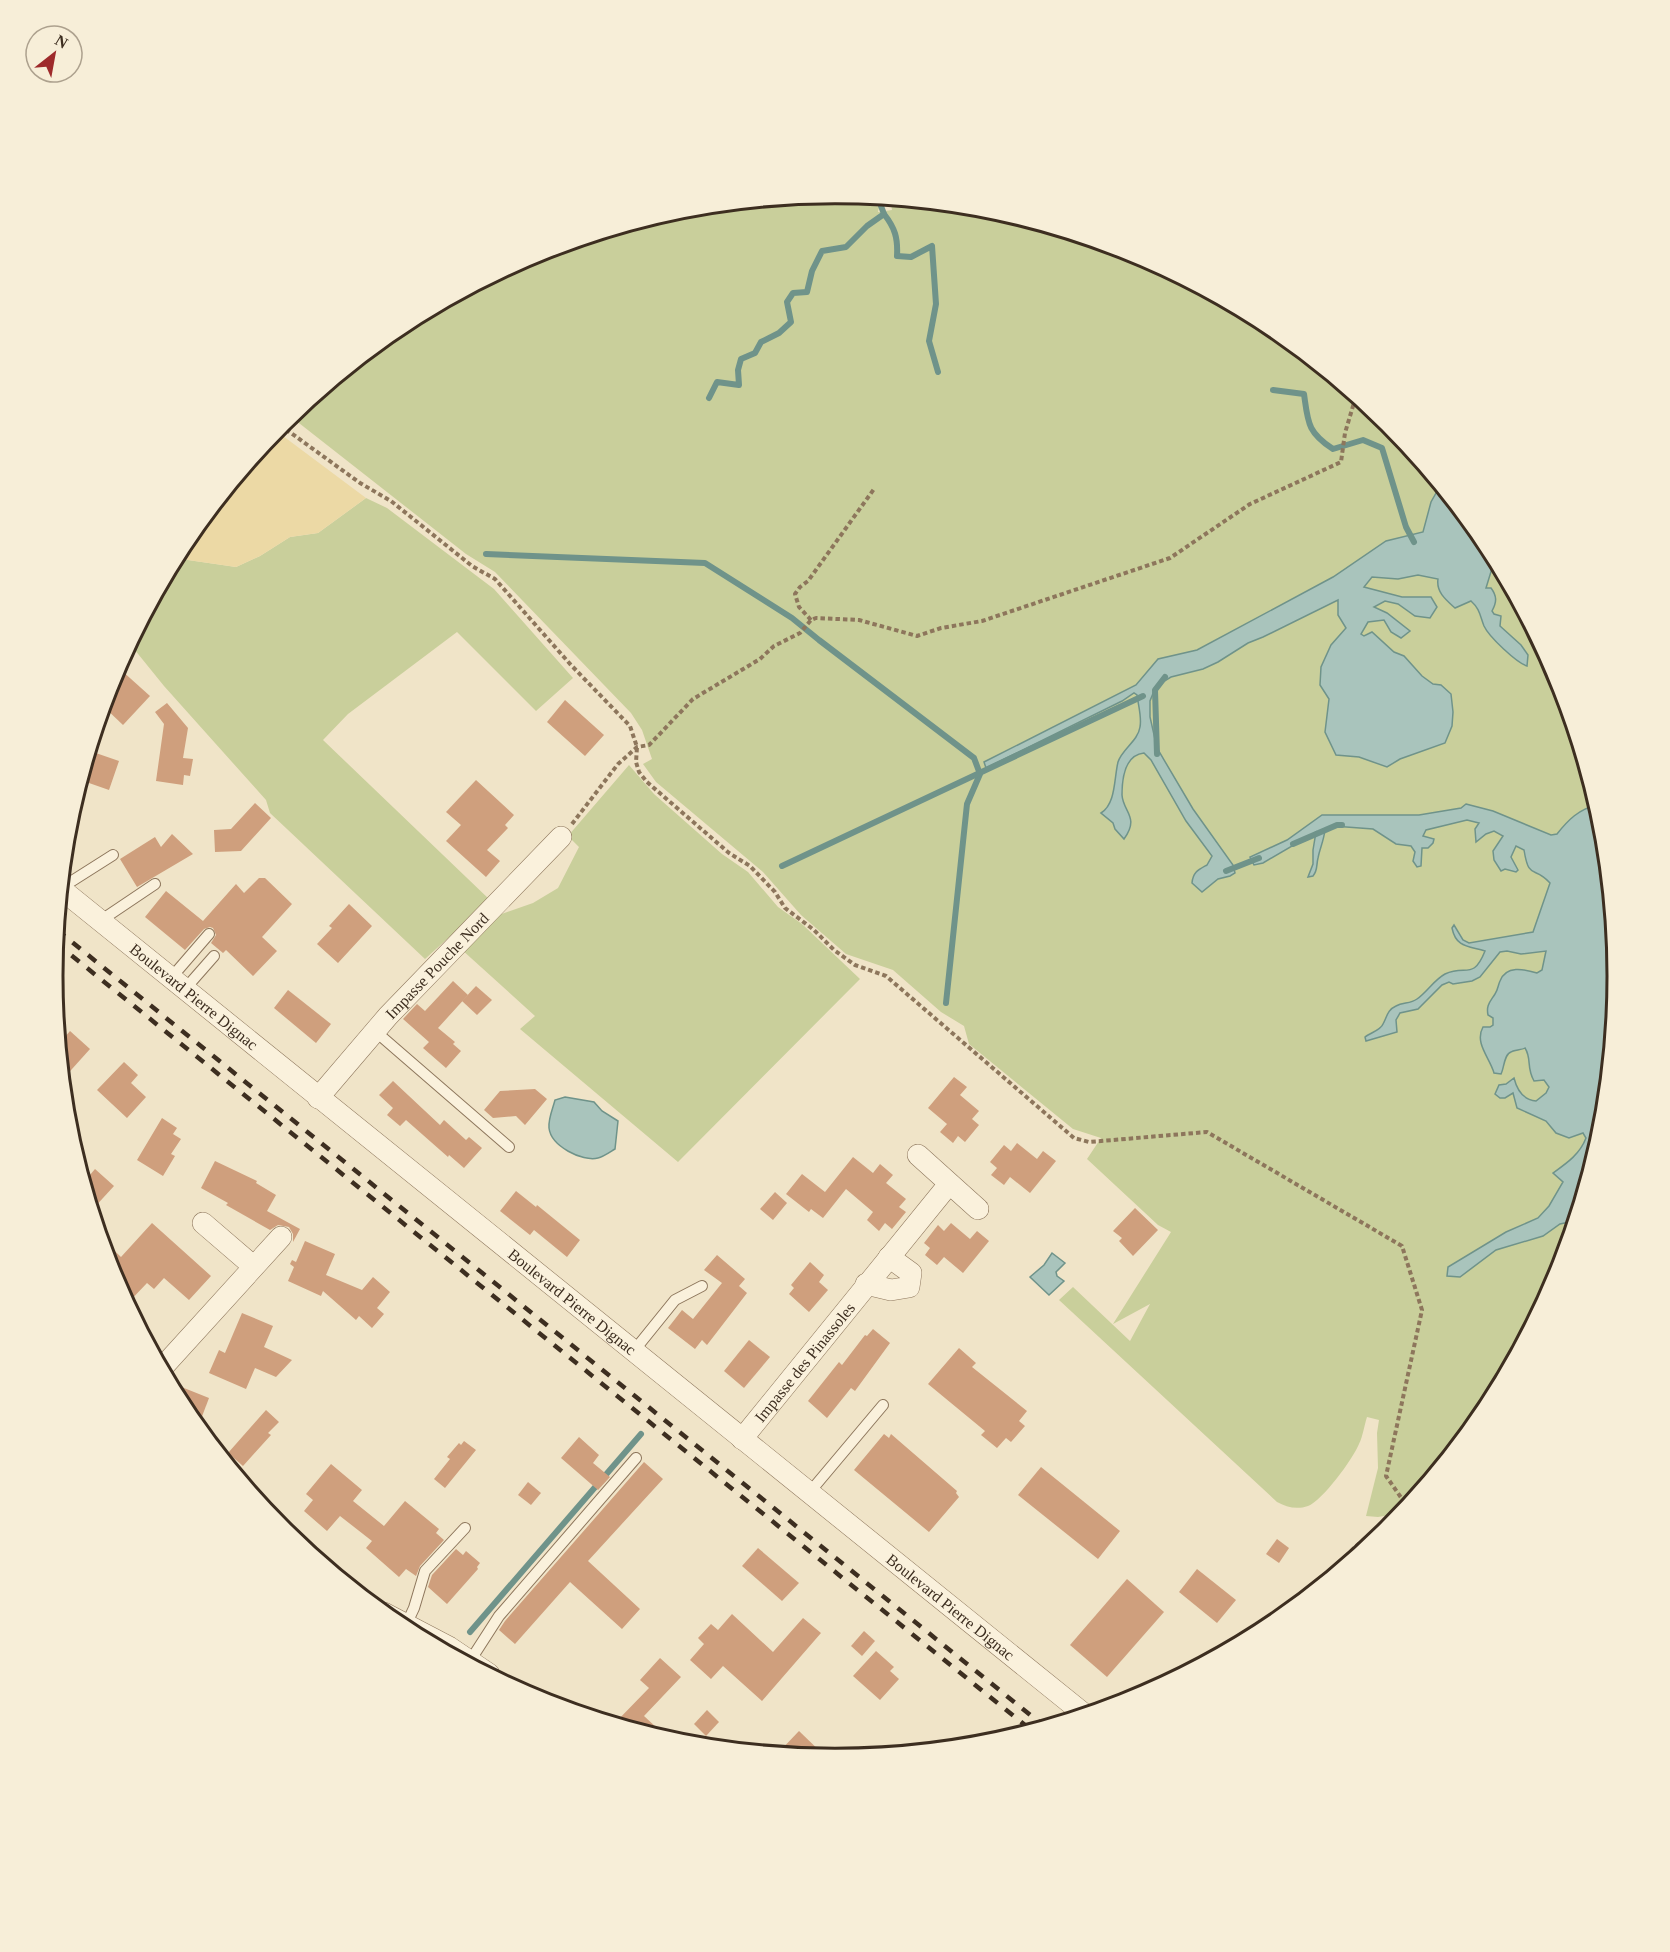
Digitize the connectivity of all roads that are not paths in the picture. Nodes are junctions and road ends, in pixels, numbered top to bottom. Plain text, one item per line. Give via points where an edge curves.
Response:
1 (561, 837) road end
2 (113, 855) dead end
3 (69, 884) edge
4 (155, 884) dead end
5 (68, 895) edge
6 (100, 921) junction
7 (209, 934) dead end
8 (214, 956) dead end
9 (178, 984) junction
10 (375, 1031) junction
11 (318, 1098) junction
12 (508, 1147) dead end
13 (918, 1155) dead end
14 (950, 1184) junction
15 (978, 1209) dead end
16 (203, 1223) dead end
17 (281, 1237) dead end
18 (889, 1257) junction
19 (253, 1266) junction
20 (866, 1284) junction
21 (702, 1286) dead end
22 (633, 1352) junction
23 (167, 1363) edge
24 (883, 1405) dead end
25 (742, 1439) junction
26 (636, 1458) dead end
27 (809, 1493) junction
28 (465, 1528) dead end
29 (409, 1620) edge
30 (472, 1657) edge
31 (1077, 1709) edge

1 - 10 street, Impasse Pouche Nord
2 - 3 lane
4 - 6 lane
5 - 6 street, Boulevard Pierre Dignac
6 - 9 street, Boulevard Pierre Dignac
7 - 9 lane
8 - 9 lane
9 - 11 street, Boulevard Pierre Dignac
10 - 11 street, Impasse Pouche Nord
10 - 12 lane
11 - 22 street, Boulevard Pierre Dignac
13 - 14 street
14 - 15 street
14 - 18 street, Impasse des Pinassoles
16 - 19 street
17 - 19 street
18 - 20 street, Impasse des Pinassoles
18 - 20 street via 911,1273 909,1287 891,1290
19 - 23 street
20 - 25 street, Impasse des Pinassoles
21 - 22 lane via 675,1300
22 - 25 street, Boulevard Pierre Dignac
24 - 27 lane
25 - 27 street, Boulevard Pierre Dignac
26 - 30 lane via 499,1616
27 - 31 street, Boulevard Pierre Dignac
28 - 29 lane via 425,1571

